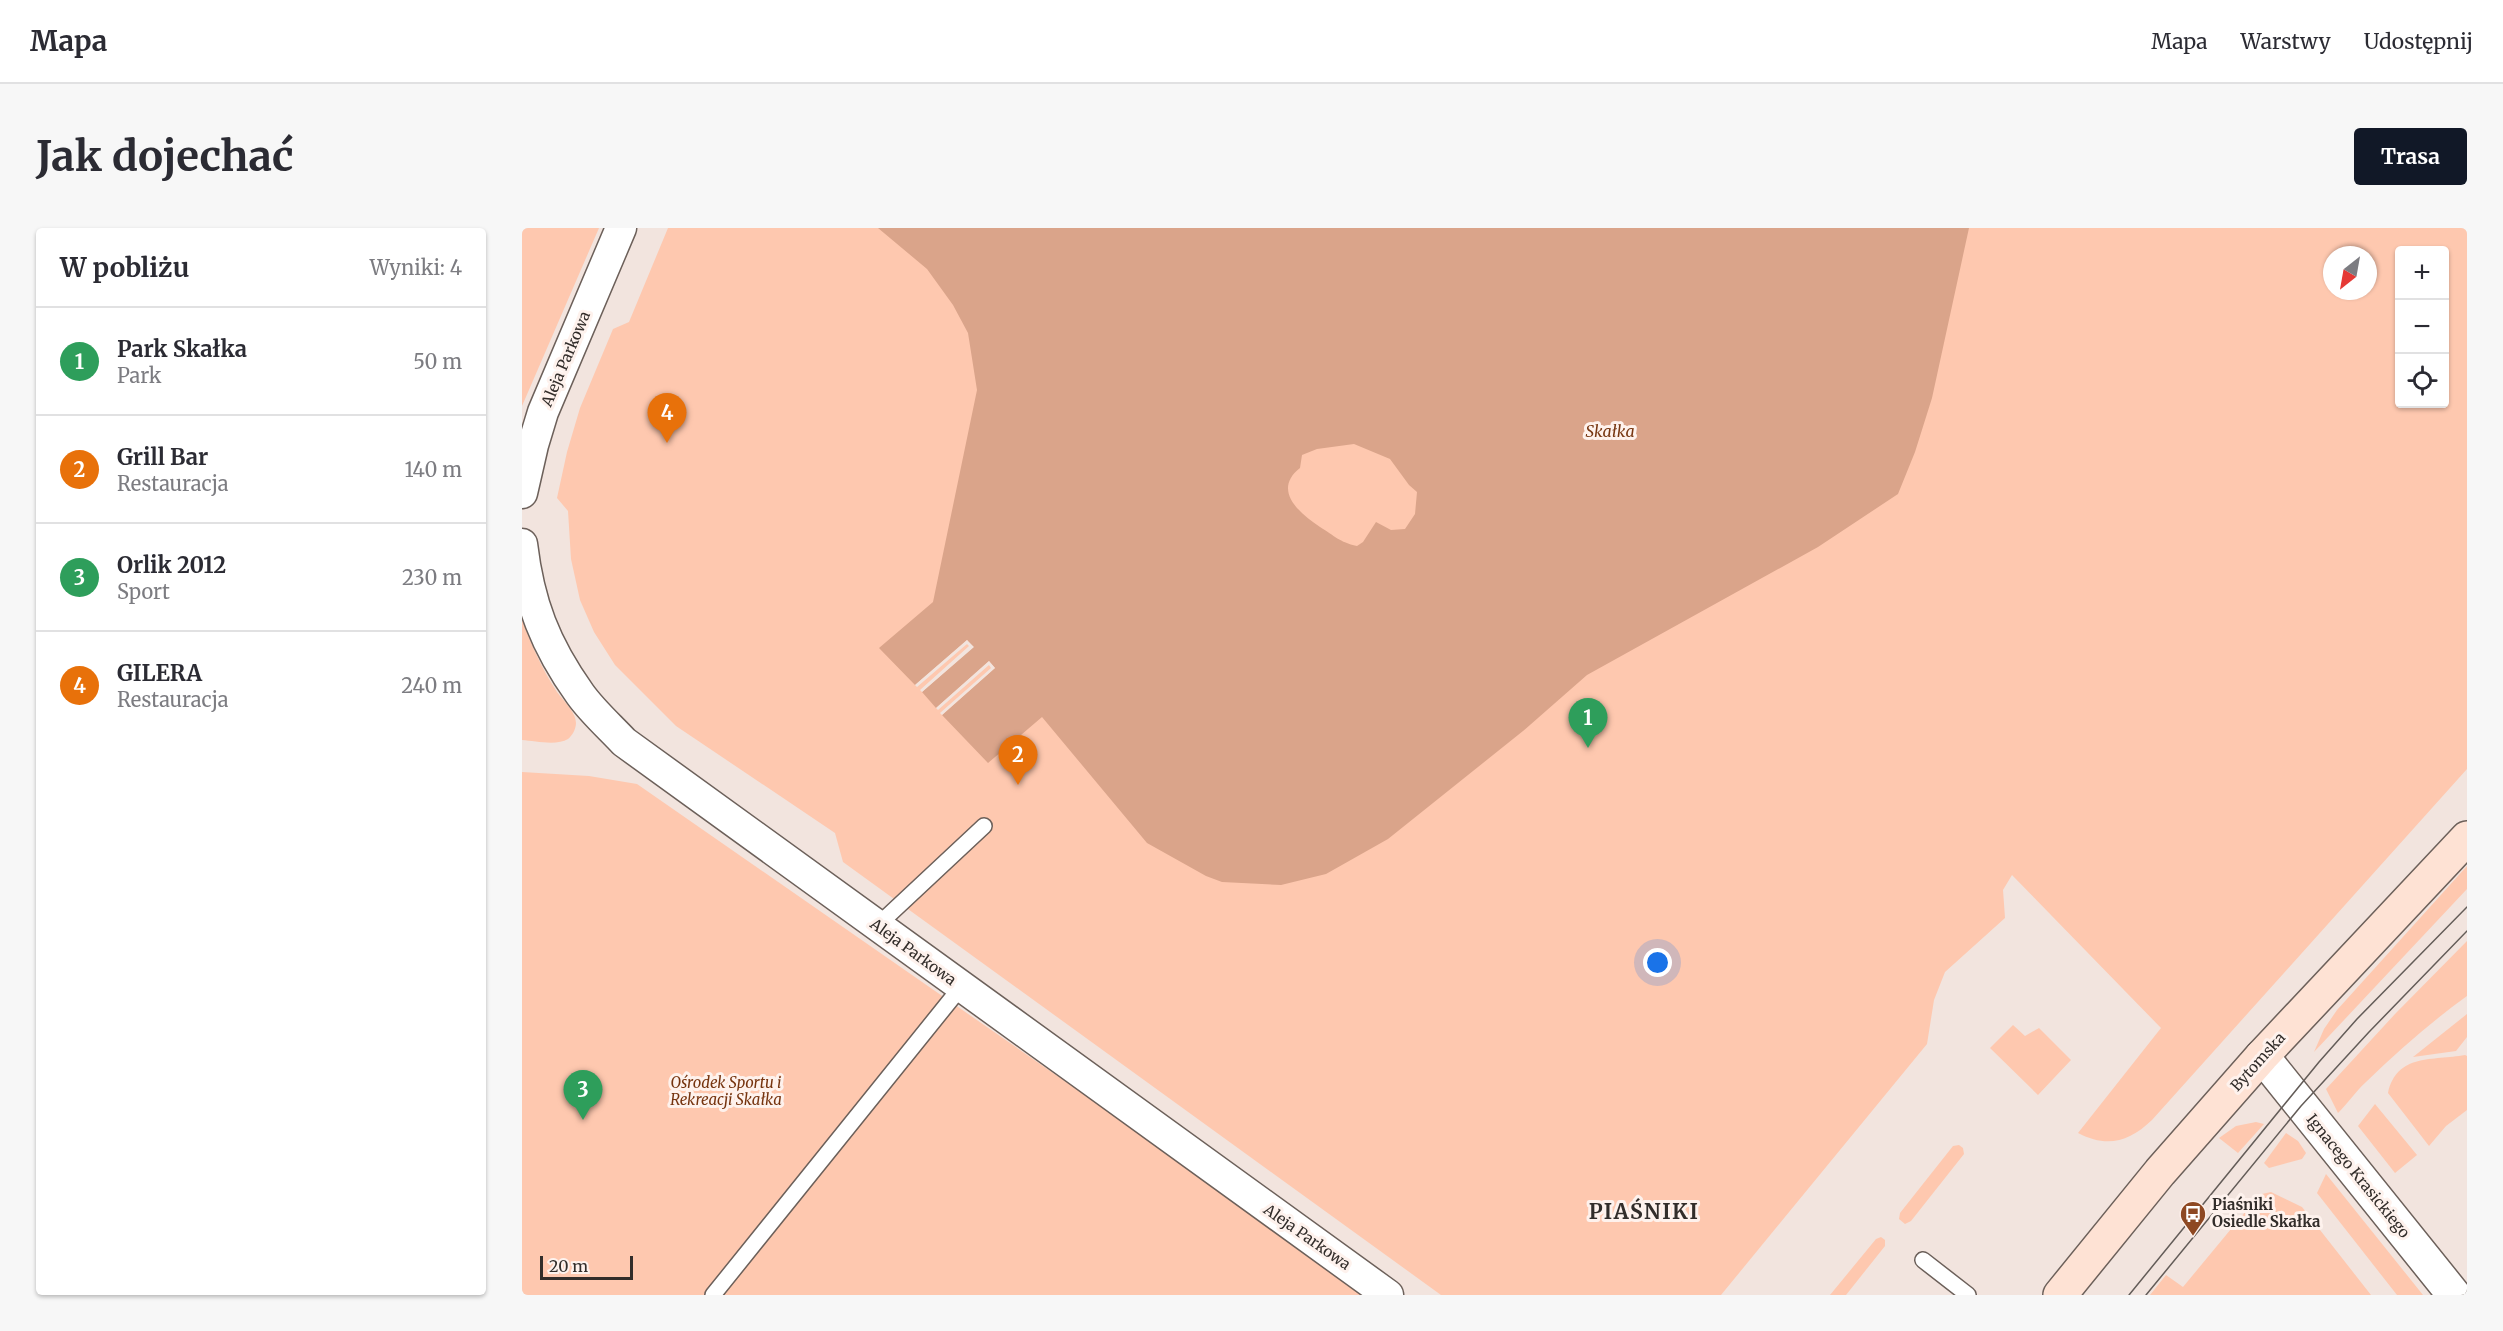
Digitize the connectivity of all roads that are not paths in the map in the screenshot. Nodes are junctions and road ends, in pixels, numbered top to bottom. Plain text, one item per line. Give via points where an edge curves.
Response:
1 (621, 228) edge
2 (522, 493) edge
3 (522, 544) edge
4 (984, 826) dead end
5 (2467, 838) edge
6 (877, 927) junction
7 (961, 987) junction
8 (2262, 1056) junction
9 (1923, 1260) dead end
10 (712, 1295) edge
11 (1388, 1295) edge
12 (1968, 1295) edge
13 (2060, 1295) edge
14 (2454, 1295) edge

1 - 2 street, Aleja Parkowa via 543,412
3 - 6 street, Aleja Parkowa via 537,619 581,696 617,735
4 - 6 lane
5 - 8 main road, Bytomska
6 - 7 street, Aleja Parkowa
7 - 10 lane
7 - 11 street, Aleja Parkowa
8 - 13 main road, Bytomska via 2160,1172
8 - 14 street, Ignacego Krasickiego
9 - 12 lane

